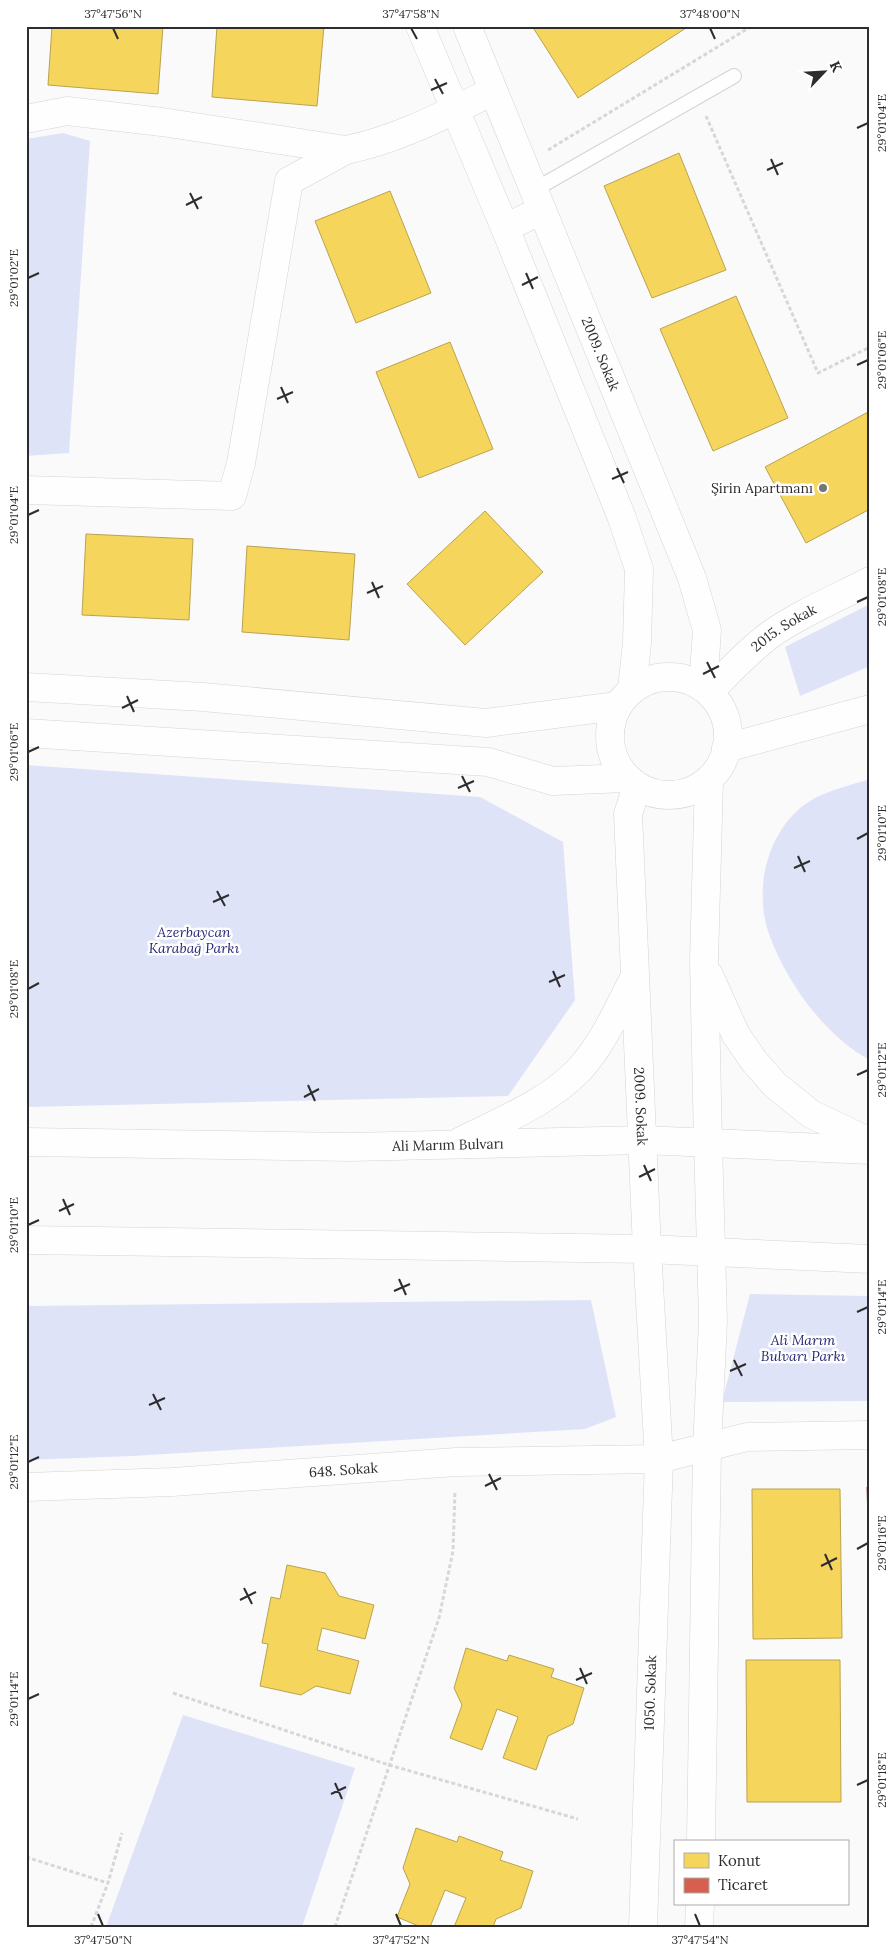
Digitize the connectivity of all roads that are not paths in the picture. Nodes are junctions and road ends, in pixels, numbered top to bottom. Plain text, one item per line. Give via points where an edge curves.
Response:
1 (420, 26) edge
2 (467, 26) edge
3 (734, 76) dead end
4 (492, 91) junction
5 (454, 111) junction
6 (26, 120) edge
7 (346, 150) junction
8 (538, 200) junction
9 (506, 228) junction
10 (26, 490) edge
11 (870, 582) edge
12 (26, 687) edge
13 (706, 690) junction
14 (624, 697) junction
15 (870, 709) edge
16 (26, 733) edge
17 (726, 748) junction
18 (709, 780) junction
19 (632, 782) junction
20 (704, 964) junction
21 (634, 978) junction
22 (643, 1140) junction
23 (26, 1142) edge
24 (708, 1142) junction
25 (870, 1142) edge
26 (455, 1144) junction
27 (870, 1150) edge
28 (26, 1240) edge
29 (647, 1249) junction
30 (711, 1253) junction
31 (870, 1259) edge
32 (870, 1435) edge
33 (707, 1448) junction
34 (659, 1459) junction
35 (26, 1487) edge
36 (701, 1840) edge
37 (700, 1906) edge
38 (644, 1927) edge
39 (699, 1927) edge

1 - 5 street
2 - 4 street, 2009. Sokak
3 - 8 lane via 558,177
4 - 5 street
4 - 8 street, 2009. Sokak
5 - 7 street via 369,146
5 - 9 street
6 - 7 street via 67,111
7 - 10 street via 288,181 241,463 232,496
8 - 9 street
8 - 13 street, 2009. Sokak via 692,578 707,630
9 - 14 street via 622,518 639,569 637,644
11 - 13 street, 2015. Sokak via 793,620 748,652
12 - 14 street via 203,697 486,723
13 - 14 street via 679,677 662,676 646,681
13 - 17 street via 716,700 725,718
14 - 19 street via 610,724 610,743 615,762
15 - 17 street
16 - 19 street via 488,762 553,781
17 - 18 street via 720,766
18 - 19 street via 693,790 674,795 654,794
18 - 20 street
19 - 21 street, 2009. Sokak via 628,814
20 - 24 street
20 - 25 street via 736,1035 775,1084 811,1114
21 - 22 street, 2009. Sokak
21 - 26 street via 593,1052 563,1085 541,1100
22 - 24 street, Ali Marım Bulvarı
22 - 26 street, Ali Marım Bulvarı
22 - 29 street, 2009. Sokak
23 - 26 street, Ali Marım Bulvarı
24 - 27 street, Ali Marım Bulvarı
24 - 30 street
28 - 29 street
29 - 30 street
29 - 34 street, 2009. Sokak
30 - 31 street
30 - 33 street
32 - 33 street, 648. Sokak via 747,1437
33 - 34 street, 648. Sokak
33 - 36 street
34 - 35 street, 648. Sokak via 456,1462 172,1482
34 - 38 street, 1050. Sokak
37 - 39 street

